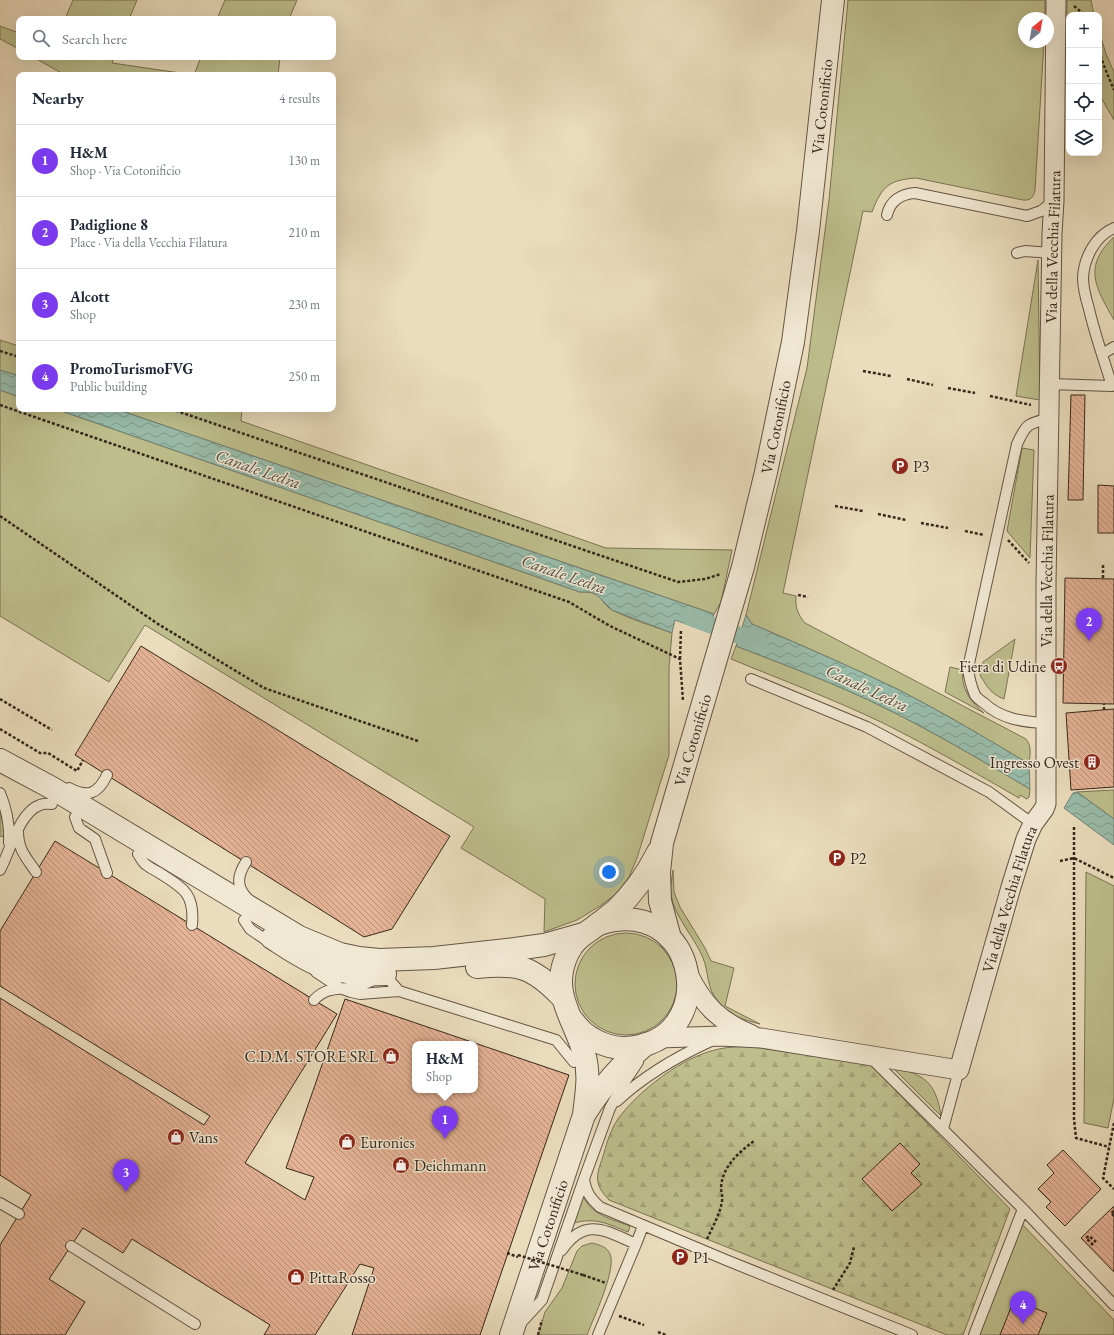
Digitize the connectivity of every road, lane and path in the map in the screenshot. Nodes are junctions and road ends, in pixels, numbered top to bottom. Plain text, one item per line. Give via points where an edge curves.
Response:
1 (833, 0) edge
2 (1056, 0) edge
3 (1102, 60) edge
4 (1114, 90) edge
5 (1054, 201) junction
6 (887, 215) dead end
7 (1114, 228) edge
8 (1017, 253) dead end
9 (1052, 253) junction
10 (1114, 347) edge
11 (0, 351) edge
12 (1102, 354) junction
13 (16, 356) edge
14 (863, 371) dead end
15 (891, 376) dead end
16 (907, 379) dead end
17 (1050, 384) junction
18 (933, 385) dead end
19 (1113, 386) edge
20 (948, 388) dead end
21 (975, 393) dead end
22 (990, 396) dead end
23 (0, 405) edge
24 (16, 411) edge
25 (20, 412) edge
26 (180, 412) edge
27 (1050, 414) junction
28 (835, 506) dead end
29 (862, 511) dead end
30 (878, 514) dead end
31 (0, 516) edge
32 (906, 520) dead end
33 (921, 523) dead end
34 (948, 528) dead end
35 (965, 532) dead end
36 (986, 536) dead end
37 (1006, 539) dead end
38 (1103, 565) dead end
39 (743, 567) junction
40 (1103, 579) dead end
41 (1046, 583) junction
42 (798, 595) dead end
43 (808, 597) dead end
44 (681, 630) dead end
45 (680, 659) junction
46 (751, 679) dead end
47 (0, 699) edge
48 (1104, 704) dead end
49 (683, 706) dead end
50 (1104, 710) dead end
51 (1045, 723) junction
52 (0, 729) edge
53 (52, 730) dead end
54 (418, 740) dead end
55 (83, 760) dead end
56 (5, 767) edge
57 (107, 775) dead end
58 (0, 794) edge
59 (52, 804) junction
60 (75, 817) junction
61 (1033, 824) junction
62 (1074, 828) dead end
63 (18, 830) junction
64 (662, 843) junction
65 (4, 850) edge
66 (138, 854) junction
67 (1074, 858) junction
68 (1060, 861) dead end
69 (246, 862) dead end
70 (0, 870) edge
71 (36, 872) dead end
72 (107, 873) dead end
73 (1114, 878) edge
74 (244, 920) junction
75 (192, 924) dead end
76 (590, 929) junction
77 (299, 937) junction
78 (670, 938) junction
79 (384, 974) junction
80 (688, 974) junction
81 (340, 988) junction
82 (399, 992) junction
83 (314, 1000) dead end
84 (565, 1005) junction
85 (721, 1036) junction
86 (761, 1038) junction
87 (653, 1041) junction
88 (869, 1056) junction
89 (574, 1062) dead end
90 (959, 1070) junction
91 (610, 1108) junction
92 (584, 1115) junction
93 (1114, 1123) edge
94 (942, 1129) junction
95 (754, 1141) dead end
96 (1109, 1146) junction
97 (584, 1179) junction
98 (1114, 1189) edge
99 (0, 1203) edge
100 (1023, 1209) junction
101 (1114, 1211) edge
102 (19, 1214) dead end
103 (1114, 1216) edge
104 (643, 1226) junction
105 (636, 1244) junction
106 (71, 1246) dead end
107 (854, 1247) dead end
108 (703, 1250) junction
109 (507, 1253) dead end
110 (556, 1260) junction
111 (583, 1275) junction
112 (828, 1301) junction
113 (1114, 1305) edge
114 (619, 1315) dead end
115 (195, 1324) dead end
116 (644, 1326) dead end
117 (658, 1332) dead end
118 (511, 1335) edge
119 (598, 1335) edge
120 (666, 1335) edge
121 (912, 1335) edge
122 (974, 1335) edge

1 - 39 street, Via Cotonificio via 808,231 793,342
2 - 5 street, Via della Vecchia Filatura
3 - 4 path
5 - 6 lane via 1041,211 1027,216 915,193 894,200
5 - 9 street, Via della Vecchia Filatura
7 - 12 lane via 1097,242 1086,259 1084,269 1084,288
8 - 9 lane
9 - 17 street, Via della Vecchia Filatura
10 - 12 lane
11 - 13 path
12 - 19 lane
14 - 15 path
16 - 18 path
17 - 19 lane
17 - 27 street, Via della Vecchia Filatura
20 - 21 path
22 - 27 path
23 - 24 path
25 - 45 path via 569,602 610,626
26 - 39 path via 678,582 705,579
27 - 41 street, Via della Vecchia Filatura
27 - 51 lane via 1022,432 1017,444 968,668 976,696 989,708 1017,720
28 - 29 path
30 - 32 path
31 - 54 path via 158,624 264,688
33 - 34 path
35 - 36 path
37 - 41 path
38 - 40 path
39 - 64 street, Via Cotonificio
41 - 51 street, Via della Vecchia Filatura
42 - 43 path
44 - 45 path
45 - 49 path
46 - 61 lane via 868,727 989,792
47 - 53 path
48 - 50 path
51 - 61 street, Via della Vecchia Filatura via 1046,804
52 - 55 path via 40,754 48,753 77,771
56 - 57 lane via 37,770 70,789 85,794 100,788
56 - 59 street
56 - 77 street via 59,792
58 - 65 lane via 9,821
59 - 60 street
59 - 63 lane via 39,805 32,809
60 - 66 street
60 - 72 lane via 79,828 95,839
61 - 90 street, Via della Vecchia Filatura via 1026,839
62 - 67 path
63 - 65 lane
63 - 71 lane via 22,853
64 - 76 street, Via Cotonificio via 639,884 616,910
64 - 78 street, Via Cotonificio via 660,901
65 - 70 lane
66 - 74 street
66 - 75 lane via 146,864 184,890 192,906
67 - 68 path
67 - 73 path
67 - 96 path via 1076,1138
69 - 77 lane via 239,878 243,894 259,909
74 - 79 street via 323,966 349,973
74 - 81 lane via 250,930
76 - 77 street via 544,945 434,958 379,960 340,954
76 - 78 street, Via Cotonificio via 616,920 636,920 654,926
76 - 84 street, Via Cotonificio via 572,947 564,962 560,984
78 - 80 street, Via Cotonificio via 682,954
79 - 81 lane via 360,986
79 - 82 lane
79 - 84 street via 424,974 502,965 518,967 539,975
80 - 86 street via 711,1010 740,1030
80 - 87 street, Via Cotonificio via 689,988 680,1017 671,1028
81 - 82 lane via 360,994
81 - 83 lane via 326,991
82 - 89 lane via 556,1040
84 - 87 street via 575,1024 595,1041 620,1048
84 - 92 street, Via Cotonificio via 586,1059
85 - 86 street
85 - 87 street
85 - 91 lane via 657,1069
86 - 88 street
87 - 91 lane
87 - 92 street, Via Cotonificio via 626,1061 596,1095
88 - 90 street
88 - 94 lane
90 - 94 lane
91 - 97 lane
92 - 118 street, Via Cotonificio
93 - 96 path
94 - 100 lane
95 - 108 path via 740,1151 724,1174 720,1211
96 - 98 path via 1103,1178
97 - 104 lane via 591,1199 600,1207
97 - 110 lane
99 - 102 lane
100 - 113 lane
100 - 122 lane
101 - 103 path via 1111,1213
104 - 105 lane
104 - 108 lane
105 - 110 lane via 604,1231 583,1230 567,1242
105 - 119 lane
106 - 115 lane
107 - 112 path via 850,1263
108 - 112 lane
109 - 111 path, bridge
110 - 118 lane via 542,1300
111 - 111 path, bridge via 592,1278 587,1279
112 - 121 lane
114 - 116 path
117 - 120 path

